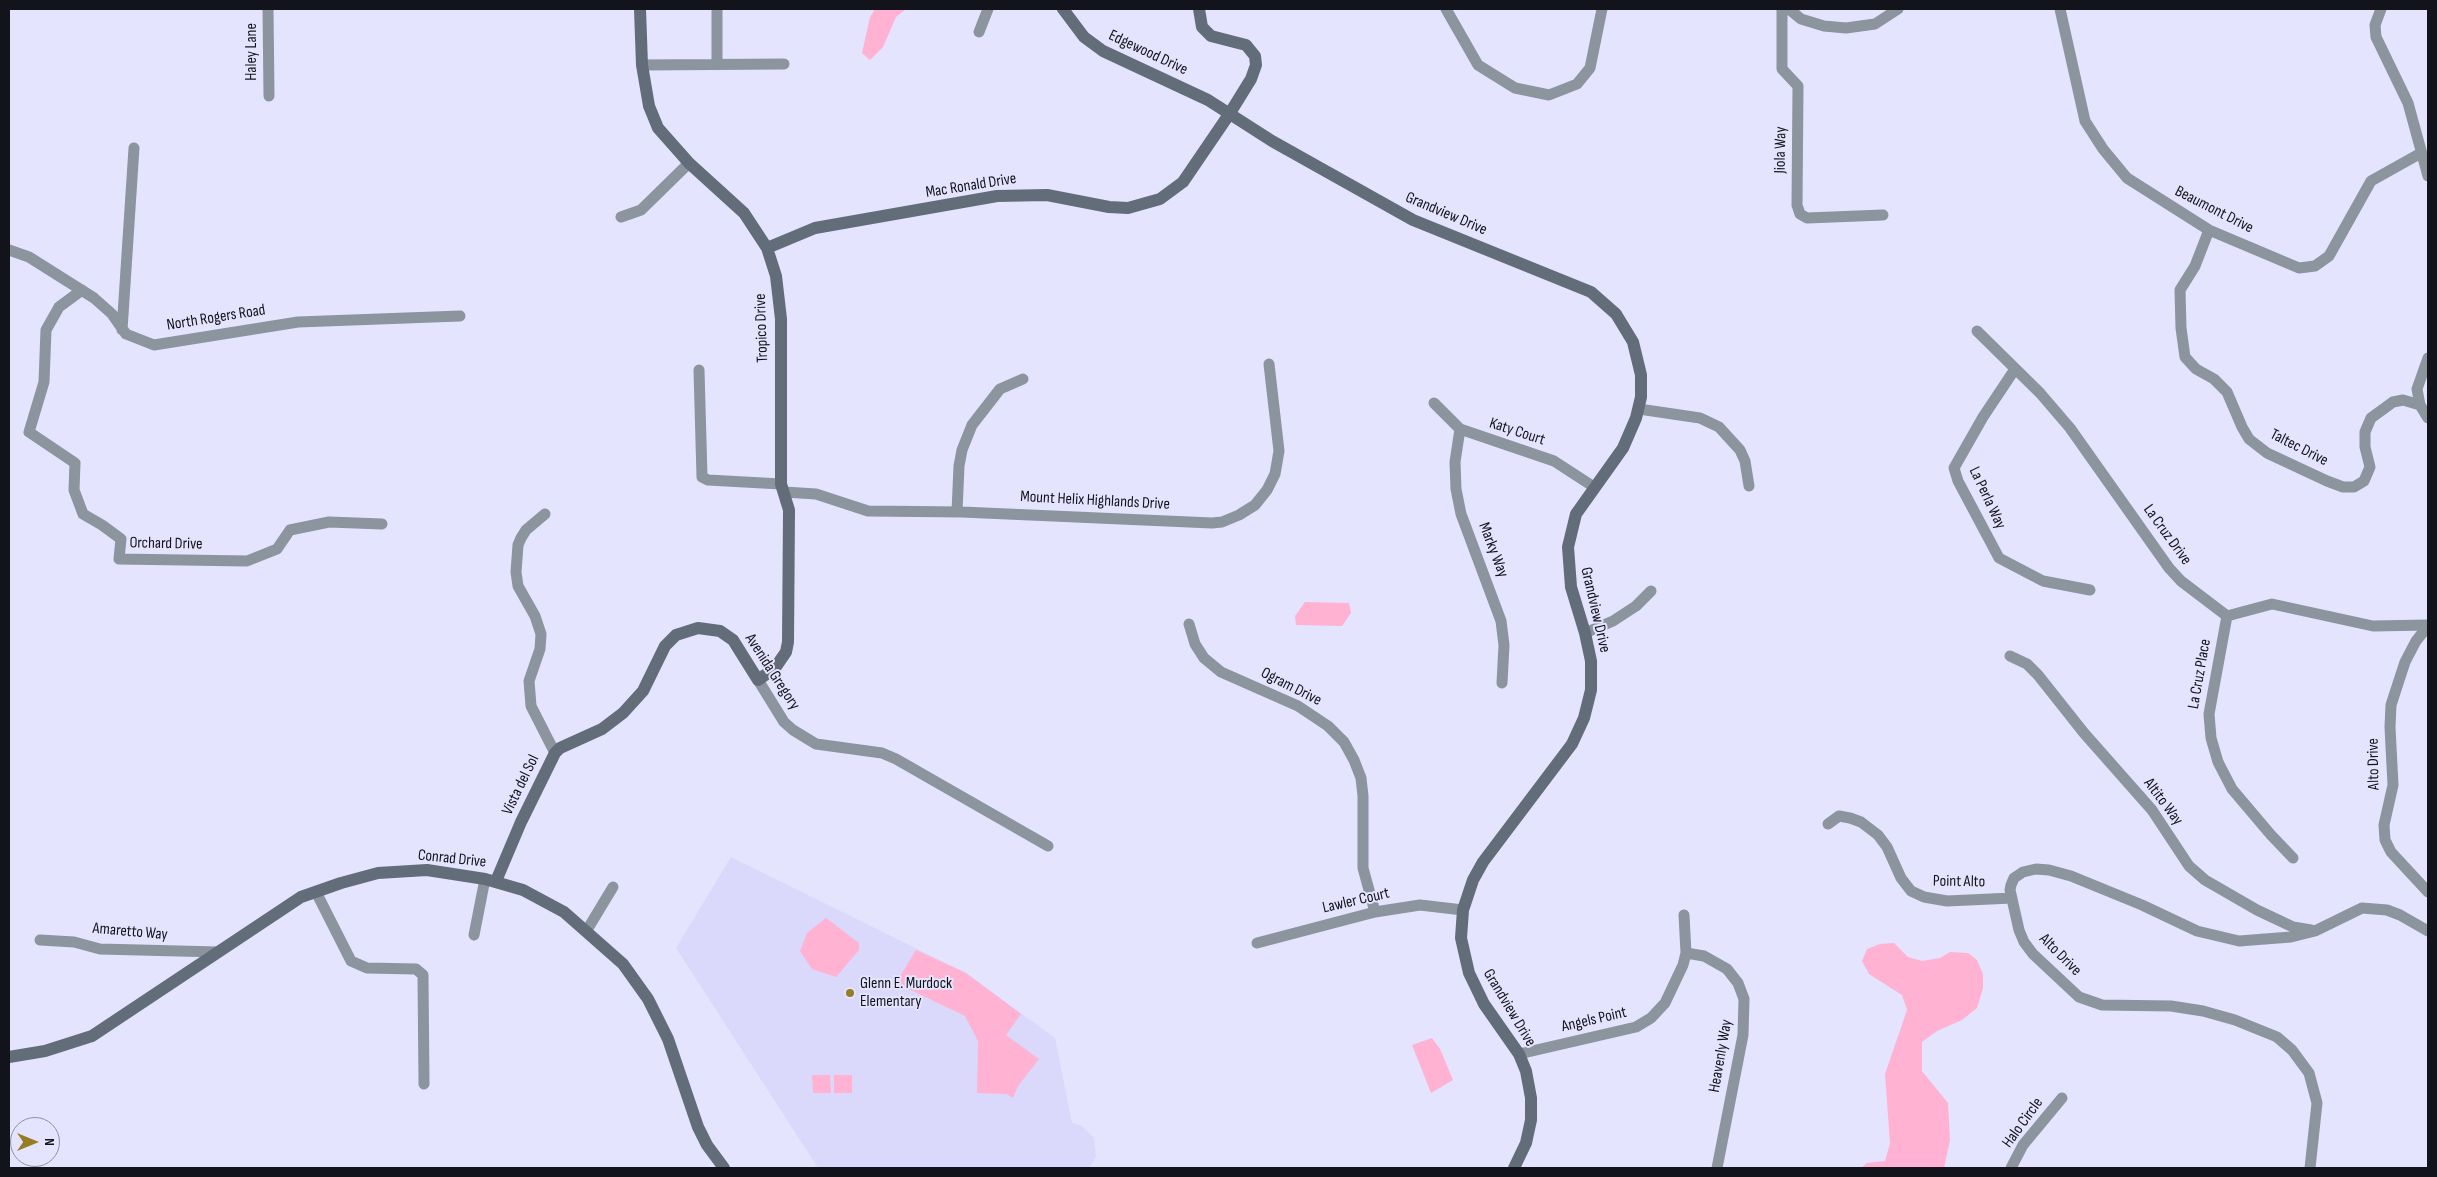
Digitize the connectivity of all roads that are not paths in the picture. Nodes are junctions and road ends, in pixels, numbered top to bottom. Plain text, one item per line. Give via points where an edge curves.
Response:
1 (268, 9) edge
2 (640, 9) edge
3 (717, 9) edge
4 (988, 9) edge
5 (1063, 9) edge
6 (1199, 9) edge
7 (1446, 9) edge
8 (1602, 9) edge
9 (1782, 9) edge
10 (1789, 9) edge
11 (1898, 9) edge
12 (2060, 9) edge
13 (2381, 9) edge
14 (979, 32) dead end
15 (717, 63) junction
16 (784, 64) dead end
17 (642, 65) junction
18 (268, 96) dead end
19 (1230, 113) junction
20 (134, 148) dead end
21 (2421, 153) junction
22 (689, 163) junction
23 (2428, 176) edge
24 (1883, 215) dead end
25 (622, 217) dead end
26 (2210, 230) junction
27 (768, 248) junction
28 (9, 250) edge
29 (82, 290) junction
30 (460, 316) dead end
31 (122, 330) junction
32 (1977, 331) dead end
33 (2428, 358) edge
34 (1269, 364) dead end
35 (2015, 369) junction
36 (699, 370) dead end
37 (1022, 379) dead end
38 (1434, 403) dead end
39 (2420, 405) junction
40 (1639, 408) junction
41 (2428, 418) edge
42 (1460, 429) junction
43 (1749, 486) dead end
44 (1594, 487) junction
45 (782, 488) junction
46 (957, 512) junction
47 (545, 514) dead end
48 (382, 524) dead end
49 (2090, 590) dead end
50 (1651, 591) dead end
51 (2227, 616) junction
52 (1189, 624) dead end
53 (2428, 625) edge
54 (1585, 633) junction
55 (2010, 656) dead end
56 (758, 680) junction
57 (1502, 683) dead end
58 (555, 753) junction
59 (1828, 824) dead end
60 (1048, 846) dead end
61 (2293, 858) dead end
62 (491, 880) junction
63 (613, 887) dead end
64 (316, 892) junction
65 (2428, 892) edge
66 (2012, 898) junction
67 (1463, 910) junction
68 (1376, 912) junction
69 (1684, 915) dead end
70 (587, 930) junction
71 (2315, 931) junction
72 (2428, 932) edge
73 (474, 935) dead end
74 (40, 940) dead end
75 (1257, 943) dead end
76 (218, 952) junction
77 (1686, 953) junction
78 (1519, 1054) junction
79 (9, 1057) edge
80 (424, 1084) dead end
81 (2062, 1098) dead end
82 (724, 1168) edge
83 (1514, 1168) edge
84 (1717, 1168) edge
85 (2011, 1168) edge
86 (2310, 1168) edge

1 - 18 street, Haley Lane
2 - 17 street, Tropico Drive
3 - 15 street
4 - 14 street
5 - 19 street, Edgewood Drive via 1078,30 1102,51
6 - 19 street, Mac Ronald Drive via 1202,27 1211,36 1243,44 1255,56 1256,65 1251,79
7 - 8 street via 1478,65 1515,88 1549,95 1577,84 1590,68
9 - 24 street, Jiola Way via 1782,69 1798,86 1797,205 1800,214 1808,218
10 - 11 street via 1801,19 1846,28 1875,24
12 - 26 street, Beaumont Drive via 2086,120 2103,149 2127,178
13 - 21 street via 2375,25 2376,37 2408,103
15 - 16 street
15 - 17 street
17 - 22 street, Tropico Drive via 649,106 658,128
19 - 27 street, Mac Ronald Drive via 1183,182 1160,199 1128,208 1047,195 997,196 815,228
19 - 40 street, Grandview Drive via 1272,141 1413,220 1581,286 1600,298 1623,323 1637,353 1642,386
20 - 31 street
21 - 23 street
21 - 26 street, Beaumont Drive via 2372,181 2332,251 2315,266 2299,268
22 - 25 street via 641,210
22 - 27 street, Tropico Drive via 744,213
26 - 39 street, Taltec Drive via 2195,266 2180,290 2185,357 2227,392 2249,439 2267,453 2328,481 2354,487 2364,481 2370,467 2365,432 2372,418 2393,402 2403,400
27 - 45 street, Tropico Drive via 776,276 781,319
28 - 29 street, North Rogers Road via 29,257
29 - 31 street, North Rogers Road via 106,309
29 - 48 street, Orchard Drive via 59,307 46,330 44,382 29,432 75,462 74,490 83,514 121,539 119,559 246,561 277,549 290,530 330,522
30 - 31 street, North Rogers Road via 298,322 154,345
32 - 35 street, La Cruz Drive
33 - 39 street via 2418,383
34 - 46 street, Mount Helix Highlands Drive via 1277,467 1261,498 1239,515 1212,523
35 - 49 street, La Perla Way via 1954,468 1958,481 1999,558 2043,581
35 - 51 street, La Cruz Drive via 2070,428 2169,568
36 - 45 street, Mount Helix Highlands Drive via 702,477
37 - 46 street via 1000,389 972,424 959,466
38 - 42 street, Katy Court
39 - 41 street
40 - 43 street via 1700,418 1719,427 1740,450
40 - 44 street, Grandview Drive via 1622,448
42 - 44 street, Katy Court via 1554,461
42 - 57 street, Marky Way via 1454,462 1456,489 1461,514 1501,621 1504,645
44 - 54 street, Grandview Drive via 1576,514 1568,548 1571,587
45 - 46 street, Mount Helix Highlands Drive via 816,494 868,511
45 - 56 street, Tropico Drive via 789,510 788,642 786,652 775,668
47 - 58 street, Vista del Sol via 521,538 516,572 518,586 541,634 540,649 529,682 531,706
50 - 54 street via 1613,621
51 - 53 street via 2272,604 2373,626
51 - 61 street, La Cruz Place via 2209,714 2211,738 2218,762 2232,789
52 - 68 street, Ogram Drive via 1195,644 1204,658 1221,672 1298,706 1328,726 1344,742 1361,778 1363,868
53 - 65 street, Alto Drive via 2405,662 2391,705 2393,785 2384,825 2385,840 2391,852
54 - 67 street, Grandview Drive via 1591,661 1591,690 1579,731 1483,862
55 - 71 street, Altito Way via 2038,674 2152,810 2190,866 2205,880 2293,927
56 - 58 street, Avenida Gregory via 727,635 706,628 690,629 665,646 643,690 623,713 602,729
56 - 60 street, Avenida Gregory via 784,722 816,744 896,759
58 - 62 street, Vista del Sol
59 - 66 street, Point Alto via 1839,816 1850,818 1878,835 1901,878 1911,891 1924,898 1947,901
62 - 64 street, Conrad Drive via 427,870 378,873
62 - 70 street, Conrad Drive via 523,890 564,912
62 - 73 street
63 - 70 street
64 - 76 street, Conrad Drive via 301,898
64 - 80 street via 352,962 367,968 421,971
66 - 71 street, Alto Drive via 2010,885 2018,874 2043,869 2071,876 2197,931 2222,937 2254,941
66 - 86 street, Alto Drive via 2019,930 2033,954 2080,997 2102,1005 2171,1006 2203,1012 2235,1020 2277,1038 2292,1050 2309,1073 2316,1098 2317,1118
67 - 68 street, Lawler Court via 1420,905
67 - 78 street, Grandview Drive via 1461,938 1468,973 1478,994
68 - 75 street, Lawler Court
69 - 77 street, Angels Point
70 - 82 street, Conrad Drive via 624,964 648,999 668,1039 698,1127
71 - 72 street, Alto Drive via 2354,911 2372,908 2400,915
74 - 76 street, Amaretto Way via 74,942 100,949
76 - 79 street, Conrad Drive via 92,1036 45,1051
77 - 78 street, Angels Point via 1679,977 1665,1003 1636,1027
77 - 84 street, Heavenly Way via 1712,959 1727,969 1738,982 1744,999 1743,1035
78 - 83 street, Grandview Drive via 1526,1071 1531,1114 1526,1143
81 - 85 street, Halo Circle via 2023,1145

